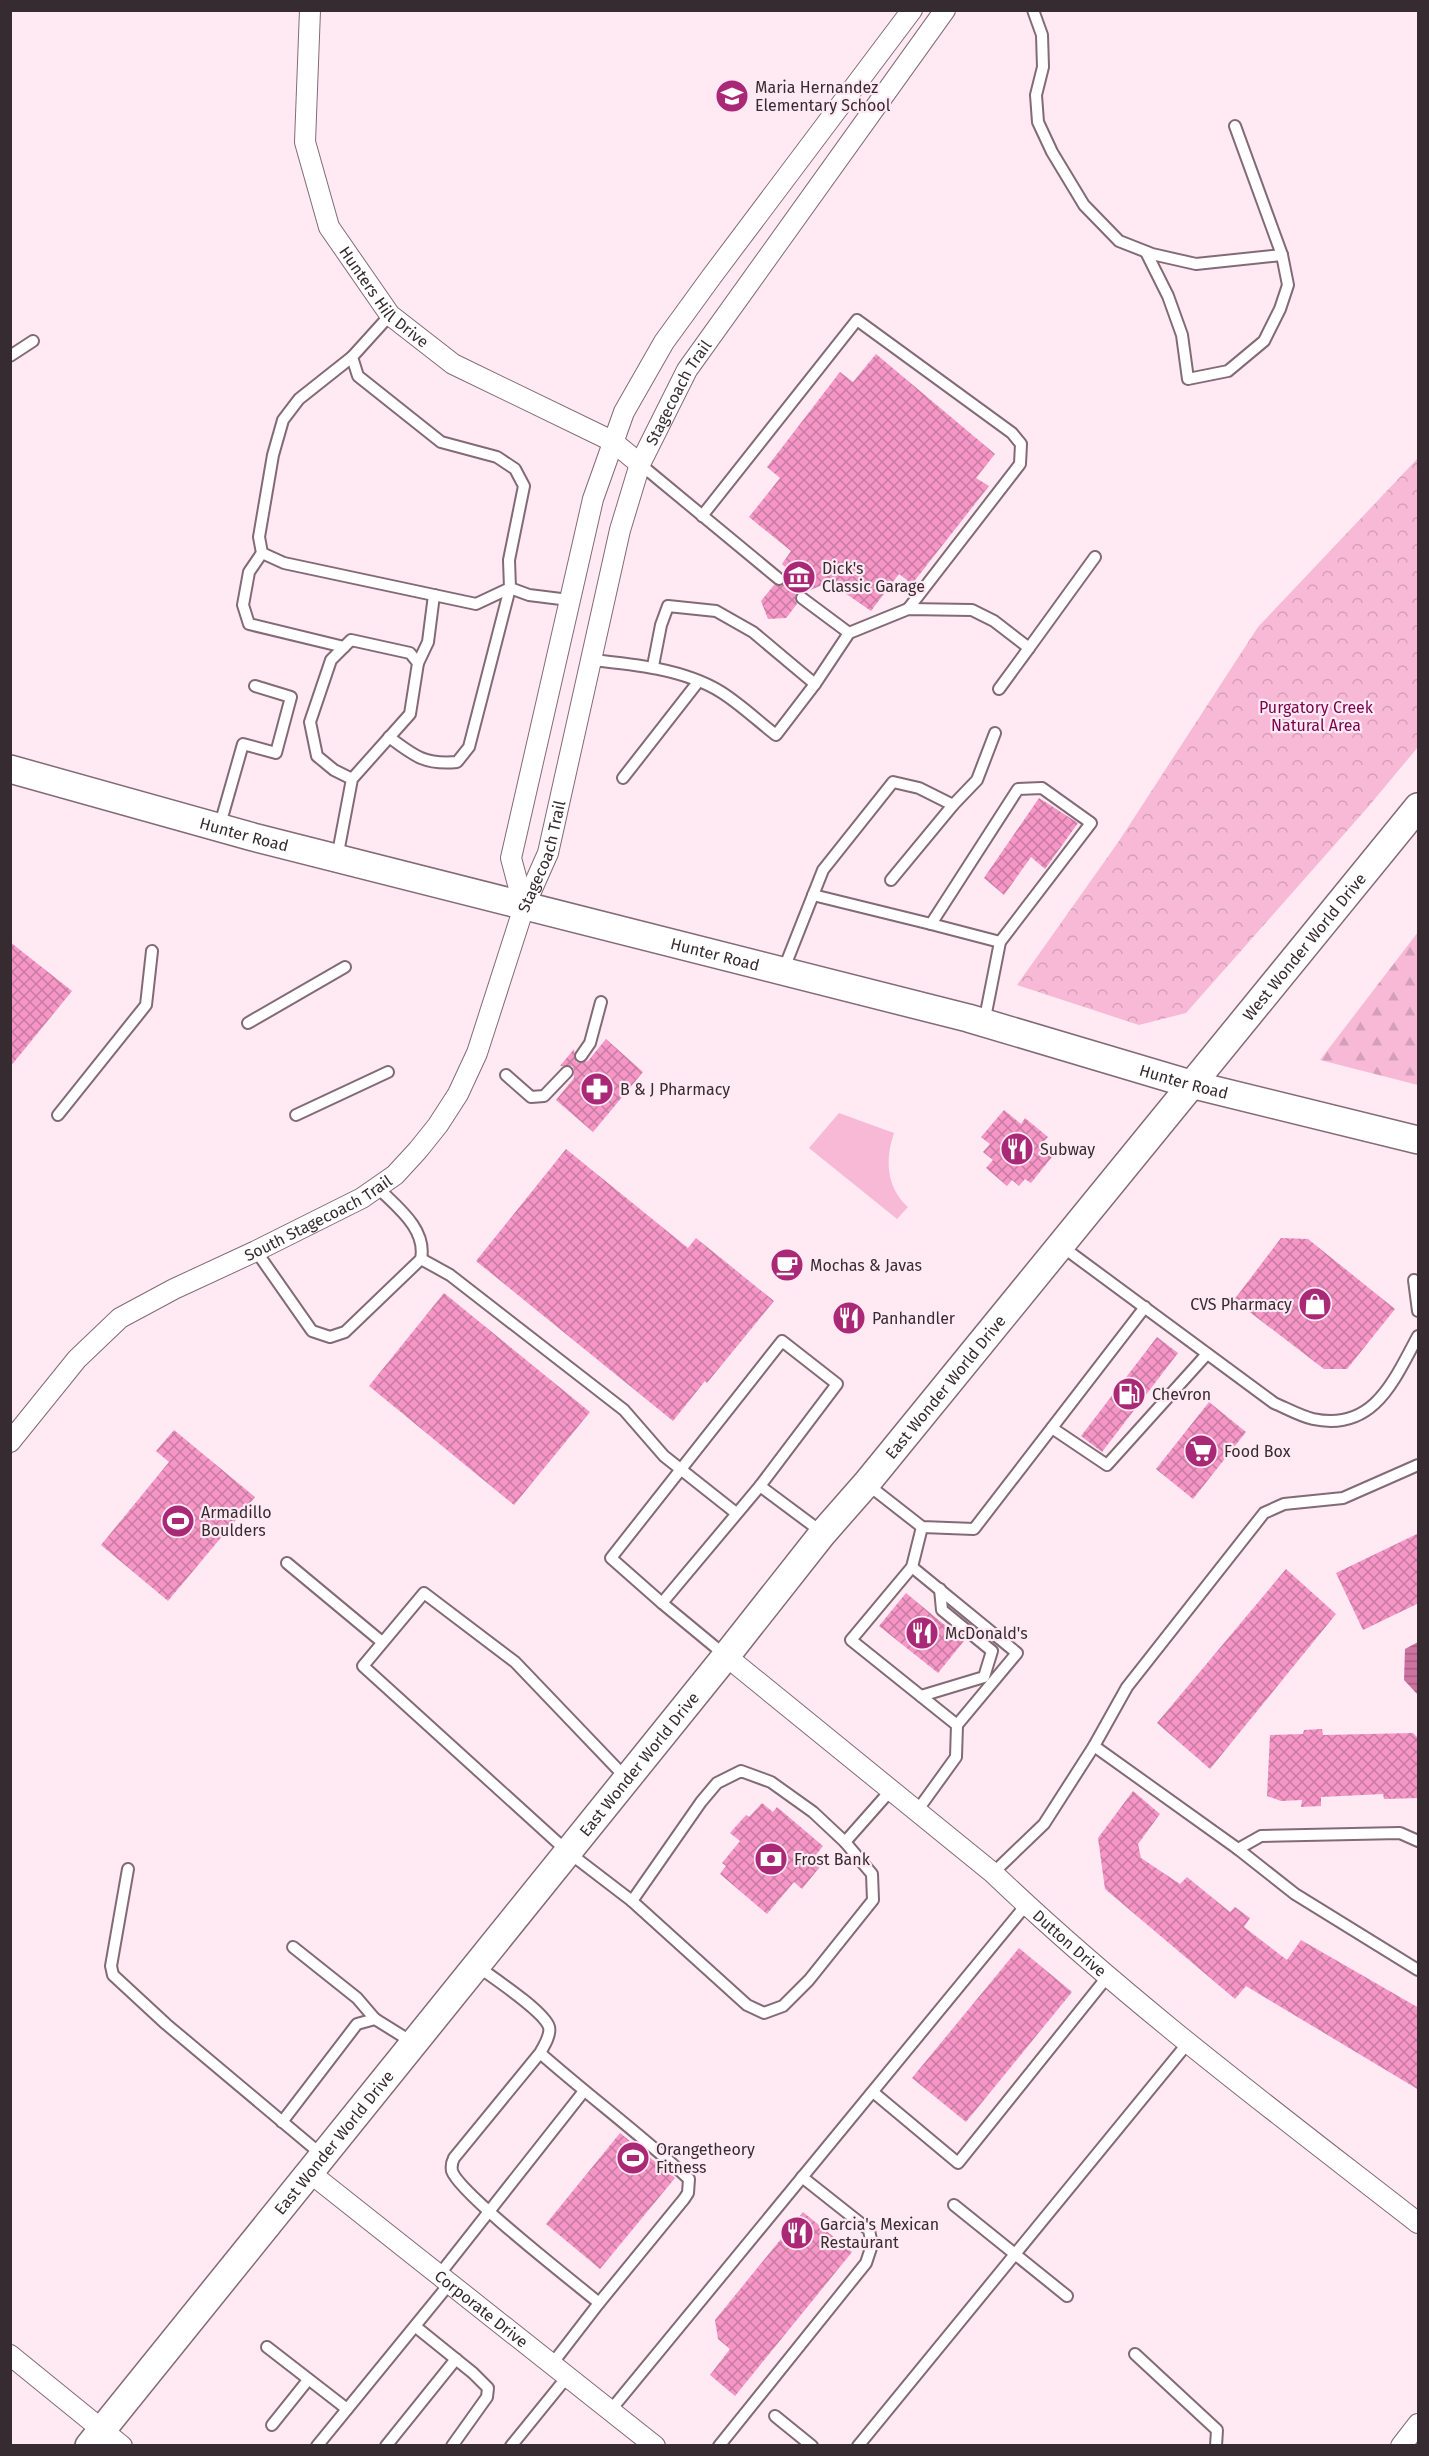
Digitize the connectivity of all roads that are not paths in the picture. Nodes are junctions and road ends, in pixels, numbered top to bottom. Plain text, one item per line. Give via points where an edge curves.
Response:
1 (310, 10) edge
2 (912, 10) edge
3 (945, 10) edge
4 (1033, 10) edge
5 (1235, 126) dead end
6 (1146, 252) junction
7 (1282, 255) junction
8 (390, 315) junction
9 (33, 341) dead end
10 (10, 356) edge
11 (352, 357) junction
12 (612, 441) junction
13 (640, 464) junction
14 (702, 516) junction
15 (262, 553) junction
16 (1095, 556) dead end
17 (779, 579) dead end
18 (510, 588) junction
19 (434, 596) junction
20 (802, 598) dead end
21 (569, 600) junction
22 (908, 609) junction
23 (849, 633) junction
24 (344, 647) junction
25 (1029, 648) junction
26 (591, 660) junction
27 (418, 663) junction
28 (653, 666) junction
29 (698, 682) junction
30 (815, 684) junction
31 (255, 686) dead end
32 (999, 689) dead end
33 (995, 733) dead end
34 (389, 737) junction
35 (10, 769) edge
36 (623, 778) dead end
37 (352, 779) junction
38 (953, 806) junction
39 (1419, 807) edge
40 (219, 828) junction
41 (336, 858) junction
42 (891, 880) dead end
43 (813, 895) junction
44 (524, 907) junction
45 (931, 924) junction
46 (1000, 942) junction
47 (152, 951) dead end
48 (345, 967) dead end
49 (783, 971) junction
50 (601, 1002) dead end
51 (248, 1023) dead end
52 (984, 1023) junction
53 (581, 1056) dead end
54 (388, 1072) dead end
55 (567, 1072) dead end
56 (506, 1075) dead end
57 (1190, 1084) junction
58 (58, 1115) dead end
59 (296, 1115) dead end
60 (1419, 1140) edge
61 (378, 1188) junction
62 (1059, 1245) junction
63 (256, 1251) junction
64 (421, 1259) junction
65 (1414, 1280) dead end
66 (1145, 1307) junction
67 (1419, 1311) edge
68 (1419, 1336) edge
69 (1207, 1354) junction
70 (1052, 1428) junction
71 (10, 1442) edge
72 (1419, 1465) edge
73 (681, 1470) junction
74 (866, 1484) junction
75 (760, 1486) junction
76 (736, 1513) junction
77 (922, 1527) junction
78 (823, 1533) junction
79 (287, 1563) dead end
80 (912, 1567) junction
81 (940, 1589) junction
82 (662, 1603) junction
83 (382, 1642) junction
84 (726, 1656) junction
85 (921, 1696) junction
86 (957, 1725) junction
87 (1094, 1746) junction
88 (627, 1779) junction
89 (891, 1790) junction
90 (917, 1811) junction
91 (1419, 1841) edge
92 (845, 1842) junction
93 (1238, 1849) junction
94 (568, 1852) junction
95 (128, 1869) dead end
96 (993, 1874) junction
97 (632, 1901) junction
98 (1026, 1905) junction
99 (293, 1947) dead end
100 (476, 1965) junction
101 (1419, 1970) edge
102 (1108, 1976) junction
103 (375, 2019) junction
104 (413, 2043) junction
105 (1187, 2044) junction
106 (540, 2053) junction
107 (584, 2091) junction
108 (873, 2092) junction
109 (282, 2122) junction
110 (316, 2164) junction
111 (802, 2176) junction
112 (954, 2205) dead end
113 (490, 2211) junction
114 (1419, 2223) edge
115 (1015, 2256) junction
116 (444, 2279) junction
117 (1067, 2296) dead end
118 (599, 2303) junction
119 (416, 2327) junction
120 (267, 2347) dead end
121 (1135, 2354) dead end
122 (10, 2355) edge
123 (456, 2359) junction
124 (559, 2371) junction
125 (308, 2380) junction
126 (347, 2409) junction
127 (610, 2411) junction
128 (775, 2416) dead end
129 (1419, 2424) edge
130 (272, 2425) dead end
131 (104, 2440) edge
132 (317, 2445) edge
133 (386, 2445) edge
134 (452, 2445) edge
135 (511, 2445) edge
136 (655, 2445) edge
137 (719, 2445) edge
138 (812, 2445) edge
139 (858, 2445) edge
140 (1216, 2445) edge
141 (1401, 2445) edge

1 - 8 street, Hunters Hill Drive via 305,142 330,227
2 - 12 street, Stagecoach Trail via 664,342
3 - 13 street, Stagecoach Trail via 687,370
4 - 6 lane via 1042,35 1043,67 1036,95 1038,122 1052,152 1084,205 1119,241
5 - 7 lane
6 - 7 lane via 1196,264
6 - 7 lane via 1182,334 1188,379 1228,371 1264,341 1288,285
8 - 11 lane
8 - 12 street, Hunters Hill Drive via 453,364
9 - 10 lane
11 - 15 lane via 299,399 283,420 259,537
11 - 18 lane via 358,376 441,442 497,457 515,469 524,486 509,560
12 - 13 street, Hunters Hill Drive
12 - 21 street, Stagecoach Trail via 593,499
13 - 14 lane
13 - 26 street, Stagecoach Trail via 620,530
14 - 17 lane
14 - 22 lane via 857,320 1012,433 1021,444 1020,464
15 - 19 lane via 284,563
15 - 24 lane via 249,572 243,605 249,624
16 - 25 lane
18 - 19 lane via 476,604
18 - 21 lane via 529,595
18 - 34 lane via 469,747 457,762 435,764
19 - 27 lane via 428,642
20 - 23 lane
21 - 44 street, Stagecoach Trail via 511,858
22 - 23 lane
22 - 25 lane via 972,610 994,621
23 - 30 lane
24 - 27 lane via 351,640 361,642 410,653
24 - 37 lane via 331,660 310,722 317,756
25 - 32 lane
26 - 28 lane
26 - 44 street, Stagecoach Trail via 548,853
27 - 34 lane via 410,714
28 - 29 lane
28 - 30 lane via 668,606 716,611 753,632
29 - 30 lane via 720,691 776,735
29 - 36 lane
31 - 40 lane via 291,697 276,753 243,744
33 - 38 lane via 977,780
34 - 37 lane
35 - 40 main road, Hunter Road
37 - 41 lane
38 - 42 lane
38 - 43 lane via 919,788 893,782 823,870
39 - 57 main road, West Wonder World Drive
40 - 41 main road, Hunter Road
41 - 44 main road, Hunter Road
43 - 45 lane
43 - 49 lane
44 - 49 main road, Hunter Road
44 - 61 street, South Stagecoach Trail via 477,1053 458,1094 418,1150
45 - 46 lane
45 - 46 lane via 1018,789 1042,788 1091,823
46 - 52 lane
47 - 58 lane via 146,1005
48 - 51 lane
49 - 52 main road, Hunter Road
50 - 53 lane via 590,1044
52 - 57 main road, Hunter Road
54 - 59 lane
55 - 56 lane via 543,1096 531,1097
57 - 60 main road, Hunter Road
57 - 62 main road, East Wonder World Drive
61 - 63 street, South Stagecoach Trail
61 - 64 lane via 413,1224 423,1248
62 - 66 lane
62 - 74 main road, East Wonder World Drive
63 - 64 lane via 312,1331 330,1337 345,1332
63 - 71 street, South Stagecoach Trail via 120,1318 77,1359
64 - 73 lane via 450,1275 624,1410
65 - 67 lane
66 - 69 lane
66 - 70 lane
68 - 69 lane via 1386,1395 1360,1415 1341,1421 1312,1419 1274,1403
69 - 70 lane via 1107,1465
70 - 77 lane via 974,1529
72 - 87 lane via 1343,1498 1284,1504 1264,1513 1127,1687
73 - 75 lane via 782,1341 837,1383
73 - 76 lane
73 - 82 lane via 611,1558
74 - 77 lane
74 - 78 main road, East Wonder World Drive
75 - 76 lane
75 - 78 lane
76 - 82 lane
77 - 80 lane
78 - 84 main road, East Wonder World Drive
79 - 83 lane
80 - 81 lane
80 - 85 lane via 851,1640
81 - 85 lane via 942,1611 992,1651 984,1677
81 - 86 lane via 1017,1653
82 - 84 lane
83 - 88 lane via 424,1593 514,1662
83 - 94 lane via 363,1666
84 - 88 main road, East Wonder World Drive
84 - 89 street, Dutton Drive
85 - 86 lane
86 - 90 lane via 956,1757
87 - 93 lane
87 - 96 lane via 1044,1824
88 - 94 main road, East Wonder World Drive
89 - 90 street, Dutton Drive
89 - 92 lane
90 - 96 street, Dutton Drive
91 - 93 lane via 1401,1833 1261,1836
92 - 97 lane via 813,1812 771,1782 741,1771 717,1783 700,1802
92 - 97 lane via 872,1874 873,1900 809,1980 783,2006 764,2013 747,2005
93 - 101 lane via 1295,1894
94 - 97 lane
94 - 100 main road, East Wonder World Drive
95 - 109 lane via 111,1966 113,1975
96 - 98 street, Dutton Drive
98 - 102 street, Dutton Drive
98 - 108 lane
99 - 103 lane via 357,1998
100 - 104 main road, East Wonder World Drive
100 - 106 lane via 538,2012 549,2026 549,2036
102 - 105 street, Dutton Drive
102 - 108 lane via 958,2163
103 - 104 lane
103 - 109 lane via 357,2024
104 - 110 main road, East Wonder World Drive
105 - 114 street, Dutton Drive
105 - 115 lane
106 - 107 lane
106 - 113 lane via 452,2164 453,2173
107 - 113 lane
107 - 118 lane via 689,2179 684,2199
108 - 111 lane
109 - 110 lane
110 - 116 street, Corporate Drive
110 - 131 main road, East Wonder World Drive
111 - 127 lane
111 - 137 lane via 869,2230 872,2245 866,2263
112 - 115 lane
113 - 116 lane
113 - 118 lane
115 - 117 lane
115 - 139 lane
116 - 119 lane
116 - 124 street, Corporate Drive
118 - 124 lane
119 - 123 lane
119 - 126 lane
120 - 125 lane
121 - 140 lane via 1217,2430
122 - 131 street
123 - 133 lane
123 - 134 lane via 488,2388 487,2397
124 - 127 street, Corporate Drive
124 - 135 lane
125 - 126 lane
125 - 130 lane
126 - 132 lane
127 - 136 street, Corporate Drive
128 - 138 lane
129 - 141 street

